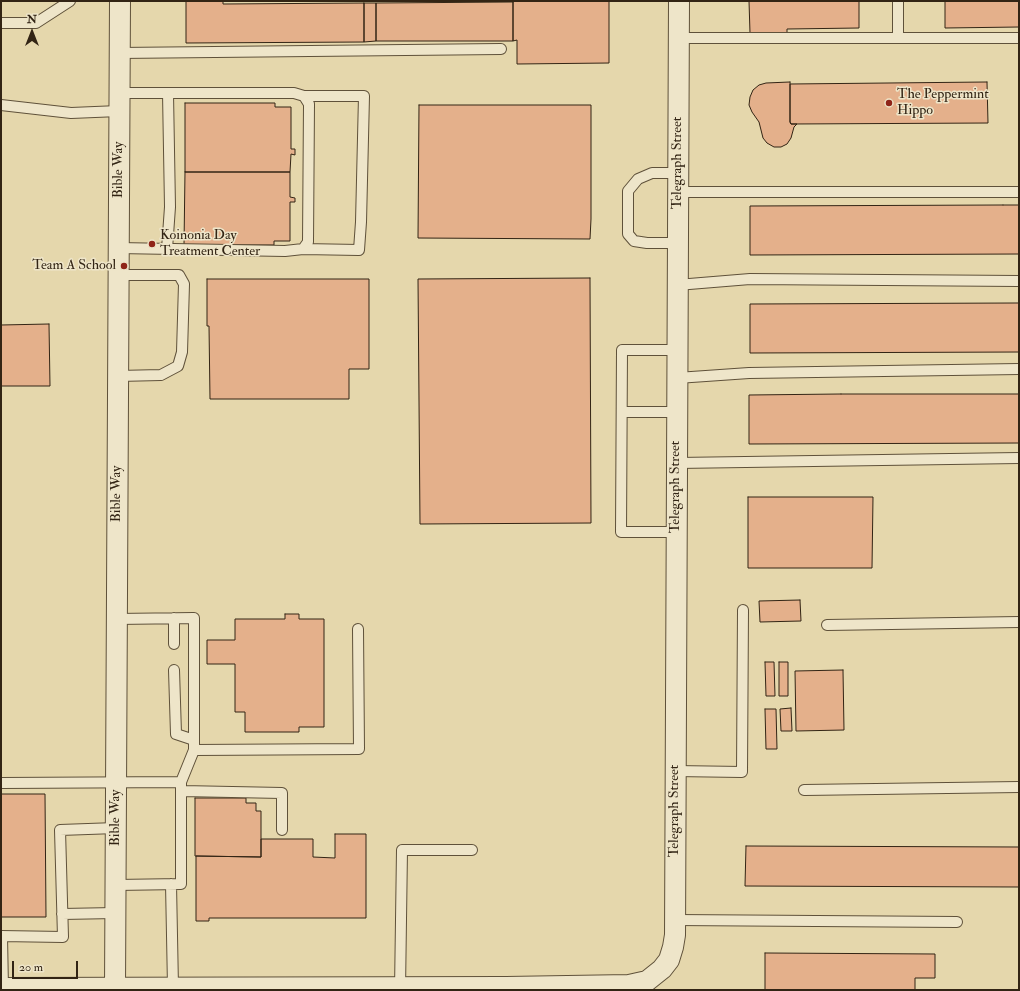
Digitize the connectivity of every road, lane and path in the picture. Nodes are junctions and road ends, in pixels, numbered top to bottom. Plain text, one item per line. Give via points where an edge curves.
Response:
1 (70, 1) edge
2 (120, 1) edge
3 (679, 1) edge
4 (898, 1) edge
5 (1, 24) edge
6 (678, 38) junction
7 (898, 38) junction
8 (1019, 38) edge
9 (501, 49) dead end
10 (119, 53) junction
11 (168, 93) junction
12 (304, 96) junction
13 (119, 102) junction
14 (1, 105) edge
15 (678, 173) junction
16 (678, 192) junction
17 (1019, 192) edge
18 (678, 243) junction
19 (118, 248) junction
20 (167, 249) junction
21 (304, 249) junction
22 (118, 275) junction
23 (1019, 281) edge
24 (677, 285) junction
25 (677, 350) junction
26 (1019, 369) edge
27 (118, 376) junction
28 (677, 378) junction
29 (622, 412) junction
30 (677, 412) junction
31 (1019, 458) edge
32 (676, 463) junction
33 (676, 532) junction
34 (743, 610) dead end
35 (174, 618) junction
36 (116, 620) junction
37 (1019, 622) edge
38 (827, 625) dead end
39 (358, 629) dead end
40 (174, 644) dead end
41 (174, 670) dead end
42 (194, 745) junction
43 (675, 771) junction
44 (116, 782) junction
45 (1, 783) edge
46 (182, 786) junction
47 (1019, 787) edge
48 (804, 790) dead end
49 (116, 828) junction
50 (282, 830) dead end
51 (472, 850) dead end
52 (116, 884) junction
53 (171, 884) junction
54 (115, 913) junction
55 (62, 914) junction
56 (675, 920) junction
57 (957, 922) dead end
58 (2, 936) edge
59 (656, 979) edge
60 (173, 987) junction
61 (2, 988) edge
62 (120, 988) edge
63 (259, 989) edge
64 (400, 989) edge
65 (506, 989) edge

1 - 5 lane via 36,23
2 - 10 street, Bible Way
3 - 6 street, Telegraph Street
4 - 7 lane
6 - 7 lane
6 - 15 street, Telegraph Street
7 - 8 lane
9 - 10 lane
10 - 13 street, Bible Way
11 - 12 lane via 294,93
11 - 13 lane
11 - 20 lane via 170,207
12 - 21 lane via 309,104 308,242
12 - 21 lane via 364,96 359,250
13 - 14 lane via 70,113
13 - 19 street, Bible Way
15 - 16 street, Telegraph Street
15 - 18 lane via 652,173 638,179 628,191 628,234 634,241
16 - 17 lane
16 - 18 street, Telegraph Street
18 - 24 street, Telegraph Street
19 - 20 lane
19 - 22 street, Bible Way
20 - 21 lane
22 - 27 street, Bible Way
22 - 27 lane via 179,275 184,284 182,352 178,366 161,375
23 - 24 lane via 750,279
24 - 25 street, Telegraph Street
25 - 28 street, Telegraph Street
25 - 29 lane via 622,350
26 - 28 lane via 749,373
27 - 36 street, Bible Way
28 - 30 street, Telegraph Street
29 - 30 lane
29 - 33 lane via 621,532
30 - 32 street, Telegraph Street
31 - 32 lane
32 - 33 street, Telegraph Street
33 - 43 street, Telegraph Street
34 - 43 lane via 742,772
35 - 36 lane
35 - 40 lane
35 - 42 lane via 194,618
36 - 44 street, Bible Way
37 - 38 lane
39 - 42 lane via 359,750
41 - 42 lane via 176,734
42 - 46 lane
43 - 56 street, Telegraph Street
44 - 45 lane
44 - 46 lane
44 - 49 street, Bible Way
46 - 50 lane via 282,793
46 - 53 lane via 180,884
47 - 48 lane
49 - 52 street, Bible Way
49 - 55 lane via 60,830
51 - 64 lane via 402,850
52 - 53 lane
52 - 54 street, Bible Way
53 - 60 lane
54 - 55 lane
54 - 62 street, Bible Way
55 - 58 lane via 63,937
56 - 57 lane
56 - 59 street, Telegraph Street via 673,947 669,960
58 - 61 lane
59 - 65 street via 629,985
60 - 62 street
60 - 63 street
61 - 62 street
63 - 64 street
64 - 65 street

